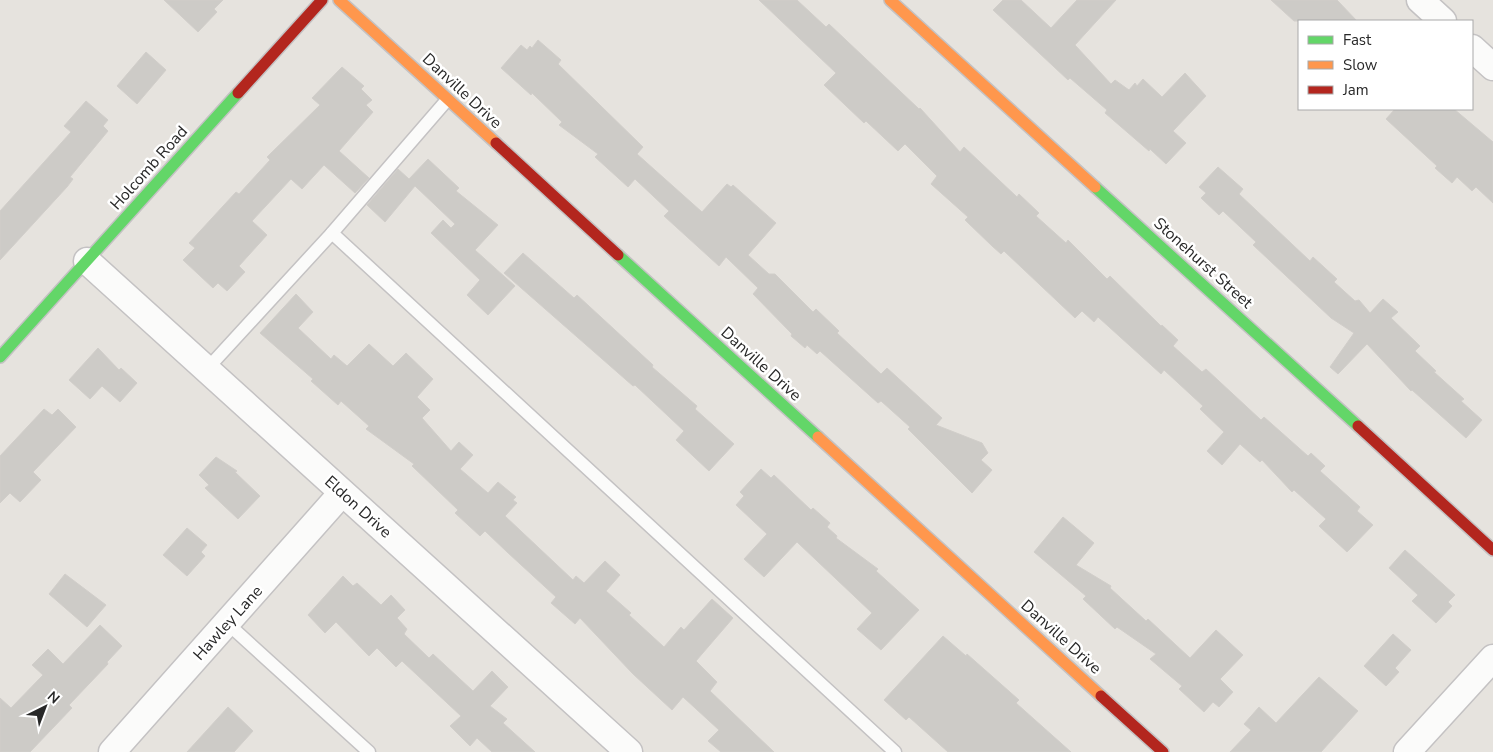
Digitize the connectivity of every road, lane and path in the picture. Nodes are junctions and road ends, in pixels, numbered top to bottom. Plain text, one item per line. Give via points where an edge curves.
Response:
1 (322, 0) edge
2 (339, 0) edge
3 (890, 0) edge
4 (1420, 0) edge
5 (1442, 20) edge
6 (1473, 49) edge
7 (1493, 67) edge
8 (447, 100) junction
9 (332, 233) junction
10 (87, 261) junction
11 (0, 357) edge
12 (207, 369) junction
13 (342, 493) junction
14 (1493, 550) edge
15 (227, 623) junction
16 (1493, 658) edge
17 (112, 752) edge
18 (369, 752) edge
19 (629, 752) edge
20 (895, 752) edge
21 (1163, 752) edge
22 (1407, 752) edge

1 - 10 street, Holcomb Road
2 - 8 street, Danville Drive
3 - 14 street, Stonehurst Street
4 - 5 street
6 - 7 street
8 - 9 lane
8 - 21 street, Danville Drive
9 - 12 lane
9 - 20 lane
10 - 11 street, Holcomb Road
10 - 12 street, Eldon Drive
12 - 13 street, Eldon Drive
13 - 15 street, Hawley Lane
13 - 19 street, Eldon Drive
15 - 17 street, Hawley Lane
15 - 18 lane
16 - 22 street

